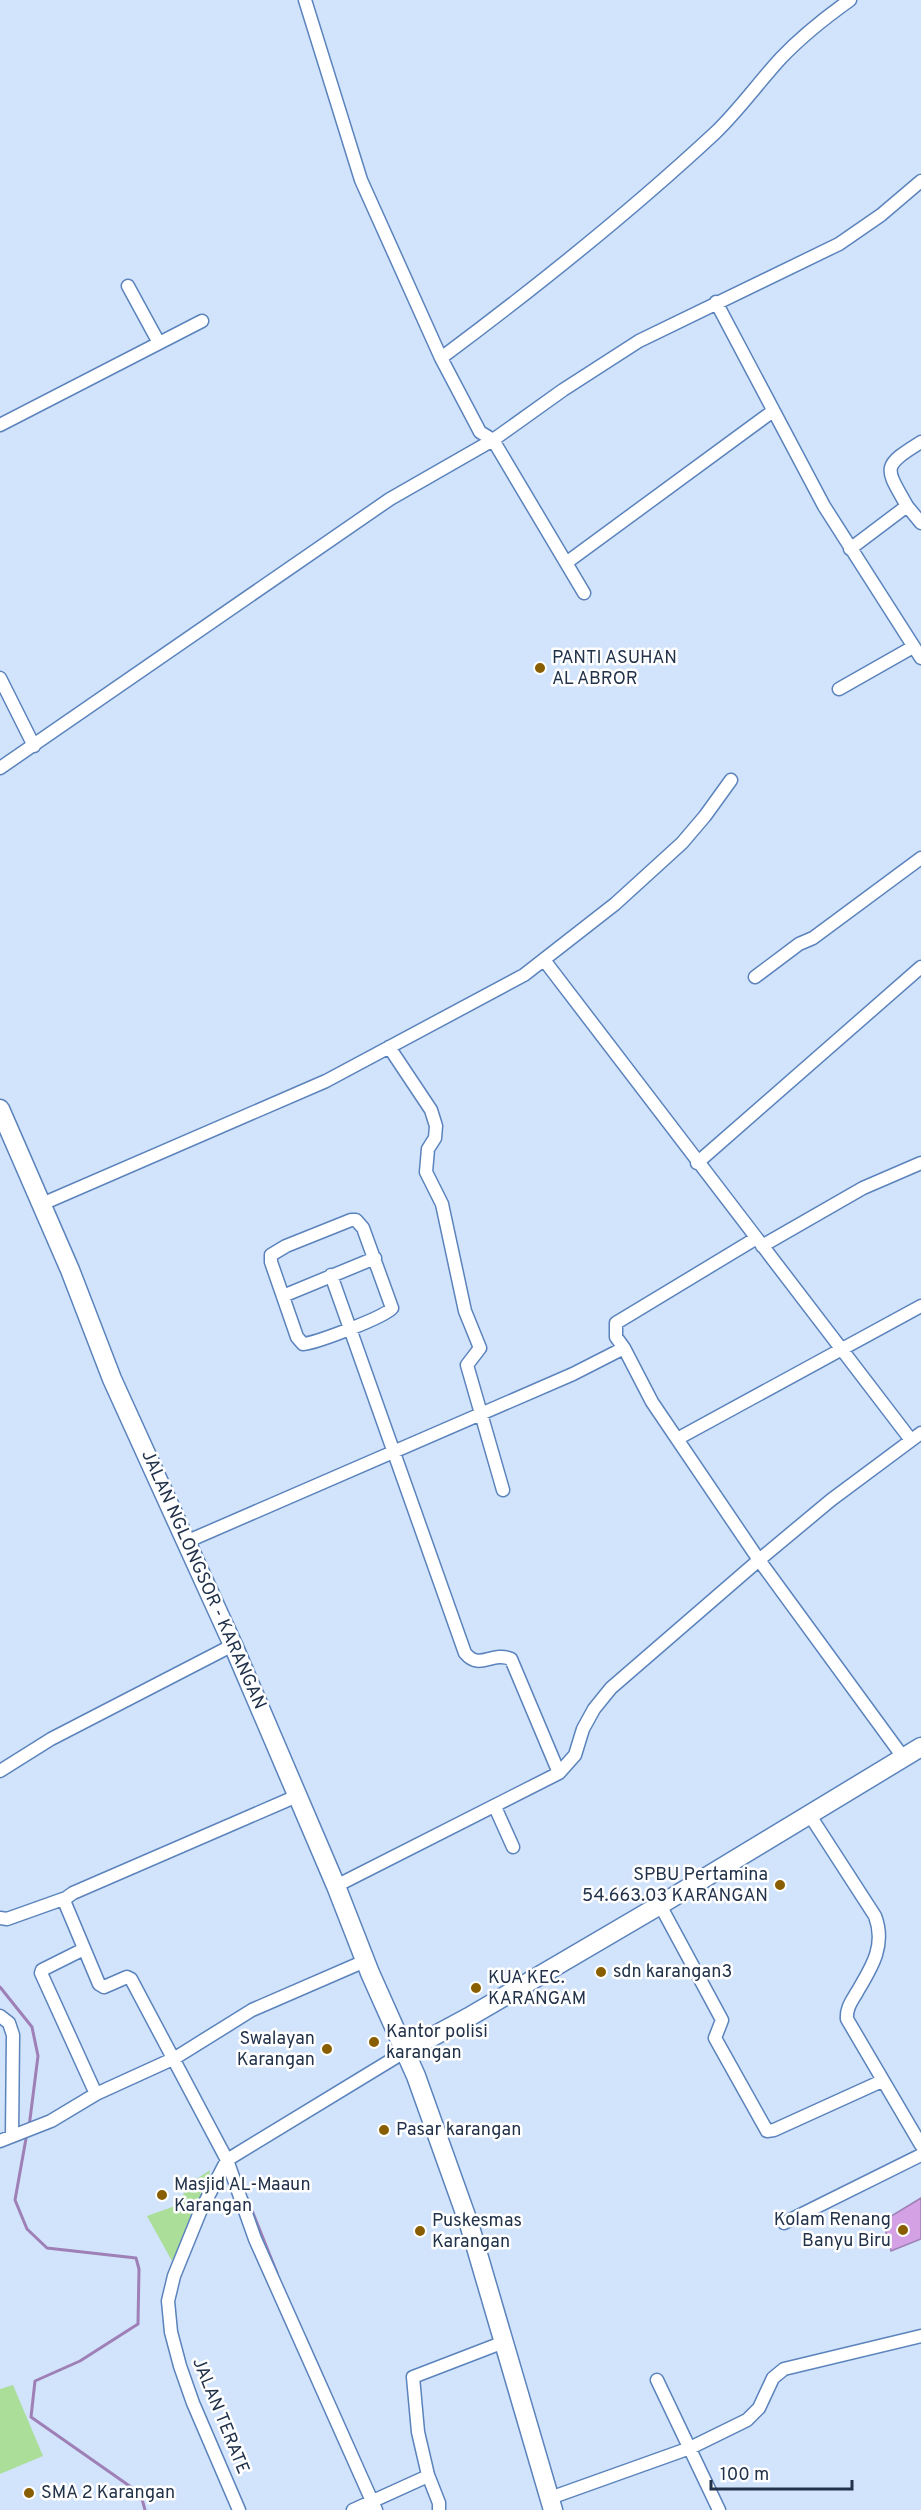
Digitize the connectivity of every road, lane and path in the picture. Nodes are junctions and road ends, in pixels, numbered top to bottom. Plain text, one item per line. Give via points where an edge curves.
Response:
1 (305, 0) edge
2 (850, 0) edge
3 (921, 181) edge
4 (128, 286) dead end
5 (716, 302) junction
6 (202, 321) dead end
7 (159, 344) junction
8 (441, 358) junction
9 (773, 411) junction
10 (0, 425) edge
11 (493, 440) junction
12 (921, 442) edge
13 (907, 506) junction
14 (921, 524) edge
15 (850, 549) junction
16 (566, 564) junction
17 (584, 593) dead end
18 (913, 647) junction
19 (921, 658) edge
20 (0, 678) edge
21 (839, 689) dead end
22 (34, 746) junction
23 (0, 768) edge
24 (731, 780) dead end
25 (921, 858) edge
26 (544, 960) junction
27 (921, 967) edge
28 (755, 976) dead end
29 (389, 1047) junction
30 (0, 1109) edge
31 (921, 1163) edge
32 (697, 1164) junction
33 (42, 1204) junction
34 (758, 1243) junction
35 (375, 1258) junction
36 (331, 1275) junction
37 (283, 1296) junction
38 (921, 1306) edge
39 (351, 1328) junction
40 (624, 1348) junction
41 (843, 1351) junction
42 (482, 1413) junction
43 (916, 1437) edge
44 (677, 1440) junction
45 (393, 1451) junction
46 (503, 1490) dead end
47 (188, 1541) junction
48 (759, 1560) junction
49 (233, 1645) junction
50 (921, 1747) edge
51 (903, 1757) junction
52 (0, 1771) edge
53 (559, 1773) junction
54 (297, 1796) junction
55 (495, 1807) junction
56 (809, 1814) junction
57 (513, 1846) dead end
58 (336, 1886) junction
59 (66, 1898) junction
60 (660, 1905) junction
61 (0, 1918) edge
62 (84, 1949) junction
63 (365, 1961) junction
64 (0, 2016) edge
65 (406, 2051) junction
66 (175, 2058) junction
67 (882, 2080) junction
68 (96, 2094) junction
69 (14, 2134) junction
70 (0, 2141) edge
71 (921, 2145) edge
72 (921, 2155) edge
73 (227, 2160) junction
74 (784, 2223) dead end
75 (921, 2336) edge
76 (504, 2342) junction
77 (657, 2380) dead end
78 (690, 2448) junction
79 (428, 2476) junction
80 (375, 2502) edge
81 (551, 2504) edge
82 (239, 2510) edge
83 (353, 2510) edge
84 (439, 2510) edge
85 (718, 2510) edge

1 - 8 street via 361,180
2 - 8 street via 801,39 731,117 671,171 502,313
3 - 5 street via 839,244
4 - 7 street
5 - 9 street
5 - 11 street via 639,341
6 - 7 street
7 - 10 street
8 - 11 street via 480,432
9 - 15 street
9 - 16 street
11 - 16 street
11 - 22 street via 381,505
12 - 13 street via 897,458 889,471
13 - 14 street
13 - 15 street
15 - 18 street
16 - 17 street
18 - 19 street
18 - 21 street
20 - 22 street
22 - 23 street
24 - 26 street via 682,843 615,904
25 - 28 street
26 - 29 street via 524,975
26 - 32 street
27 - 32 street
29 - 33 street via 326,1081
29 - 42 street via 431,1110 436,1126 426,1172 442,1204 465,1311 480,1348 468,1365
30 - 33 highway, JALAN NGLONGSOR - KARANGAN
31 - 34 street via 863,1188
32 - 34 street
33 - 47 highway, JALAN NGLONGSOR - KARANGAN via 112,1379
34 - 40 street via 616,1323 616,1337
34 - 41 street
35 - 36 street
35 - 37 street via 360,1223 345,1221 271,1255
35 - 39 street via 392,1308
36 - 37 street
36 - 39 street
37 - 39 street via 303,1344
38 - 41 street
39 - 45 street
40 - 42 street
40 - 44 street
41 - 43 street
41 - 44 street
42 - 45 street
42 - 46 street
43 - 48 street
44 - 48 street
45 - 47 street
45 - 53 street via 465,1653 477,1662 503,1656 511,1659
47 - 49 highway, JALAN NGLONGSOR - KARANGAN
48 - 51 street
48 - 53 street via 611,1688 589,1719 575,1755
49 - 52 street via 51,1739
49 - 54 highway, JALAN NGLONGSOR - KARANGAN
50 - 51 highway
51 - 56 highway
53 - 55 street
54 - 58 highway, JALAN NGLONGSOR - KARANGAN
54 - 59 street
55 - 57 street
55 - 58 street
56 - 60 highway
56 - 67 street via 880,1928 872,1968 847,2013 850,2026
58 - 63 highway, JALAN NGLONGSOR - KARANGAN
59 - 61 street
59 - 62 street
60 - 65 highway
60 - 67 street via 722,2020 715,2038 767,2131
62 - 66 street via 104,1988 127,1977 131,1979
62 - 68 street via 41,1973
63 - 65 highway, JALAN NGLONGSOR - KARANGAN
63 - 66 street via 252,2010
64 - 69 street via 9,2023 13,2035
65 - 73 street
65 - 76 highway, JALAN NGLONGSOR - KARANGAN via 470,2227
66 - 68 street
66 - 73 street
67 - 71 street
68 - 69 street via 48,2122
69 - 70 street
72 - 74 street
73 - 80 street via 255,2239
73 - 82 street, JALAN TERATE via 174,2276 168,2301 171,2332 192,2403
75 - 78 street via 784,2369 773,2379 764,2401 747,2420
76 - 79 street via 412,2377
76 - 81 highway, JALAN NGLONGSOR - KARANGAN
77 - 78 street
78 - 81 street
78 - 85 street
79 - 80 street
79 - 84 street via 440,2503
80 - 83 street

